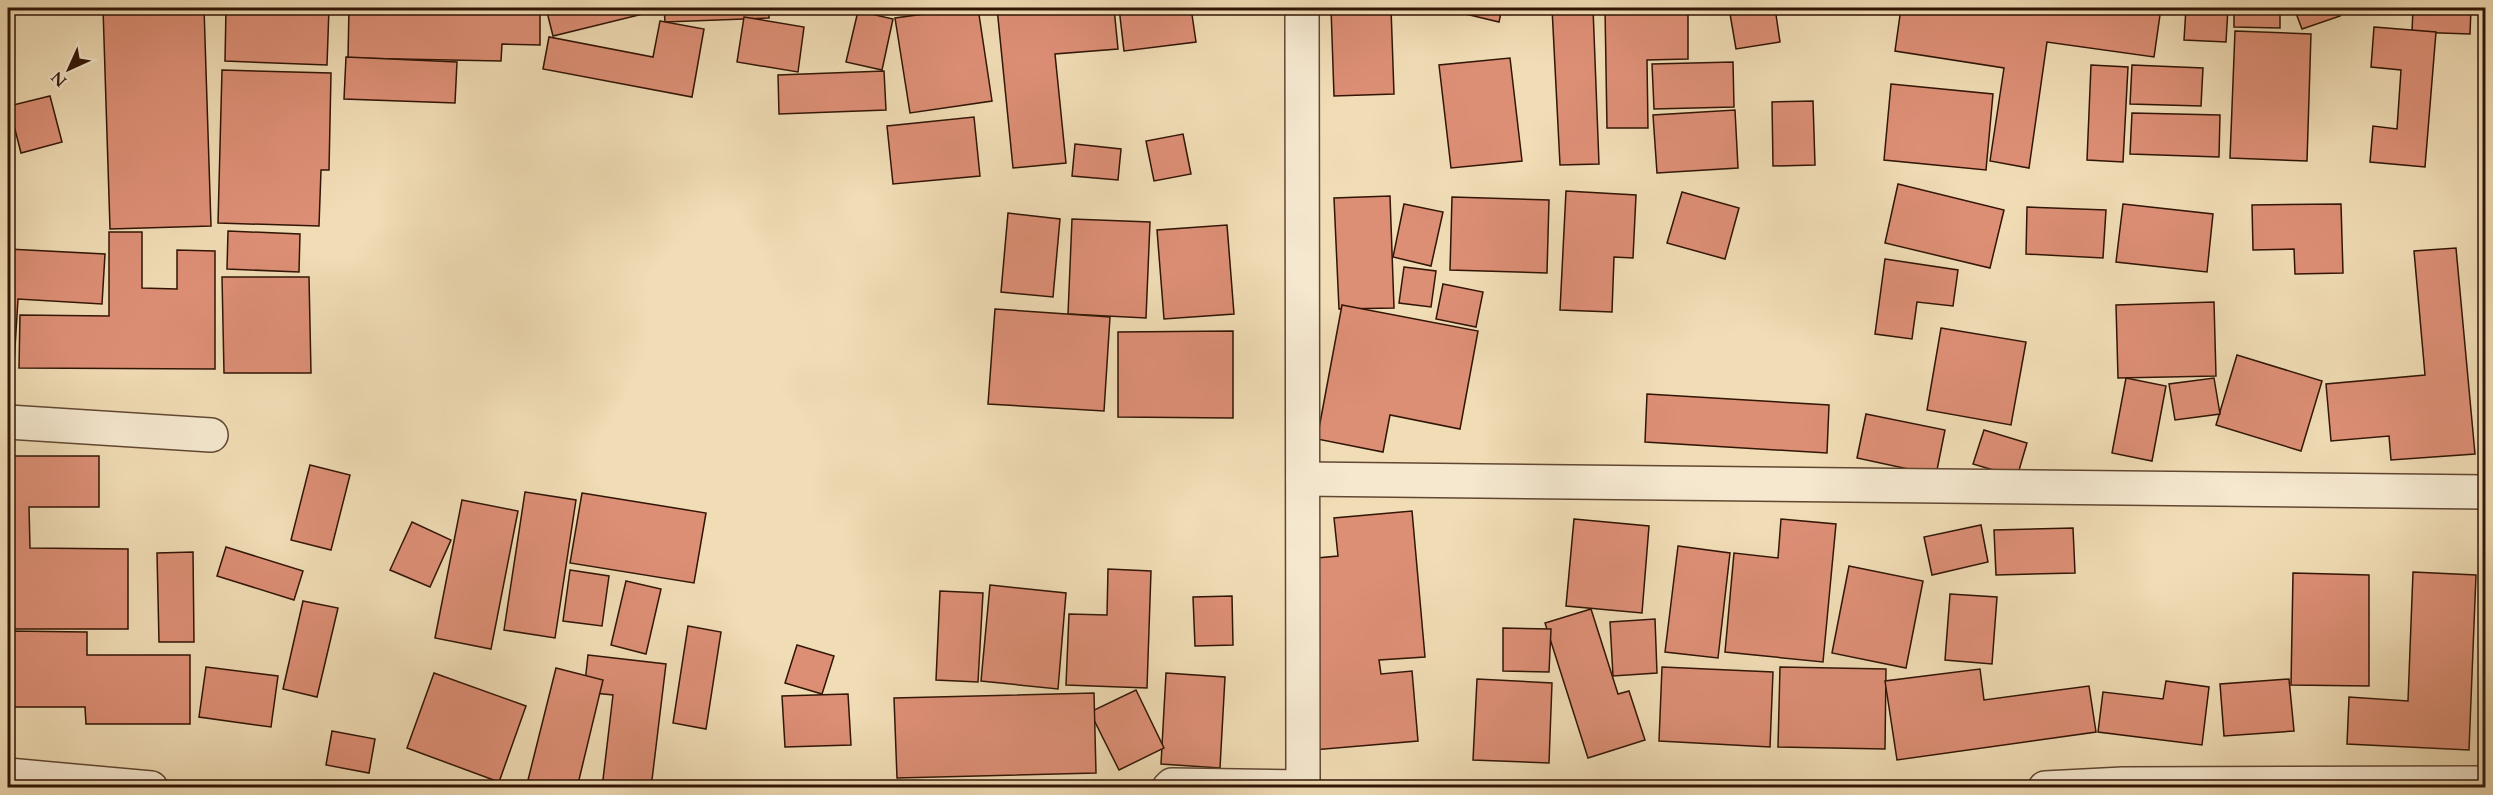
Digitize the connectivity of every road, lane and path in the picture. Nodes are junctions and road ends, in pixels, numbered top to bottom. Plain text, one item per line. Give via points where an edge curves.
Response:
1 (1302, 8) edge
2 (8, 422) edge
3 (211, 435) dead end
4 (1302, 479) junction
5 (2486, 492) edge
6 (8, 775) edge
7 (2486, 783) edge
8 (1303, 787) edge
9 (151, 788) edge
10 (1169, 788) edge
11 (2045, 788) edge

1 - 4 street
2 - 3 street
4 - 5 street
4 - 8 street
6 - 9 street
7 - 11 street via 2123,784
8 - 10 street

